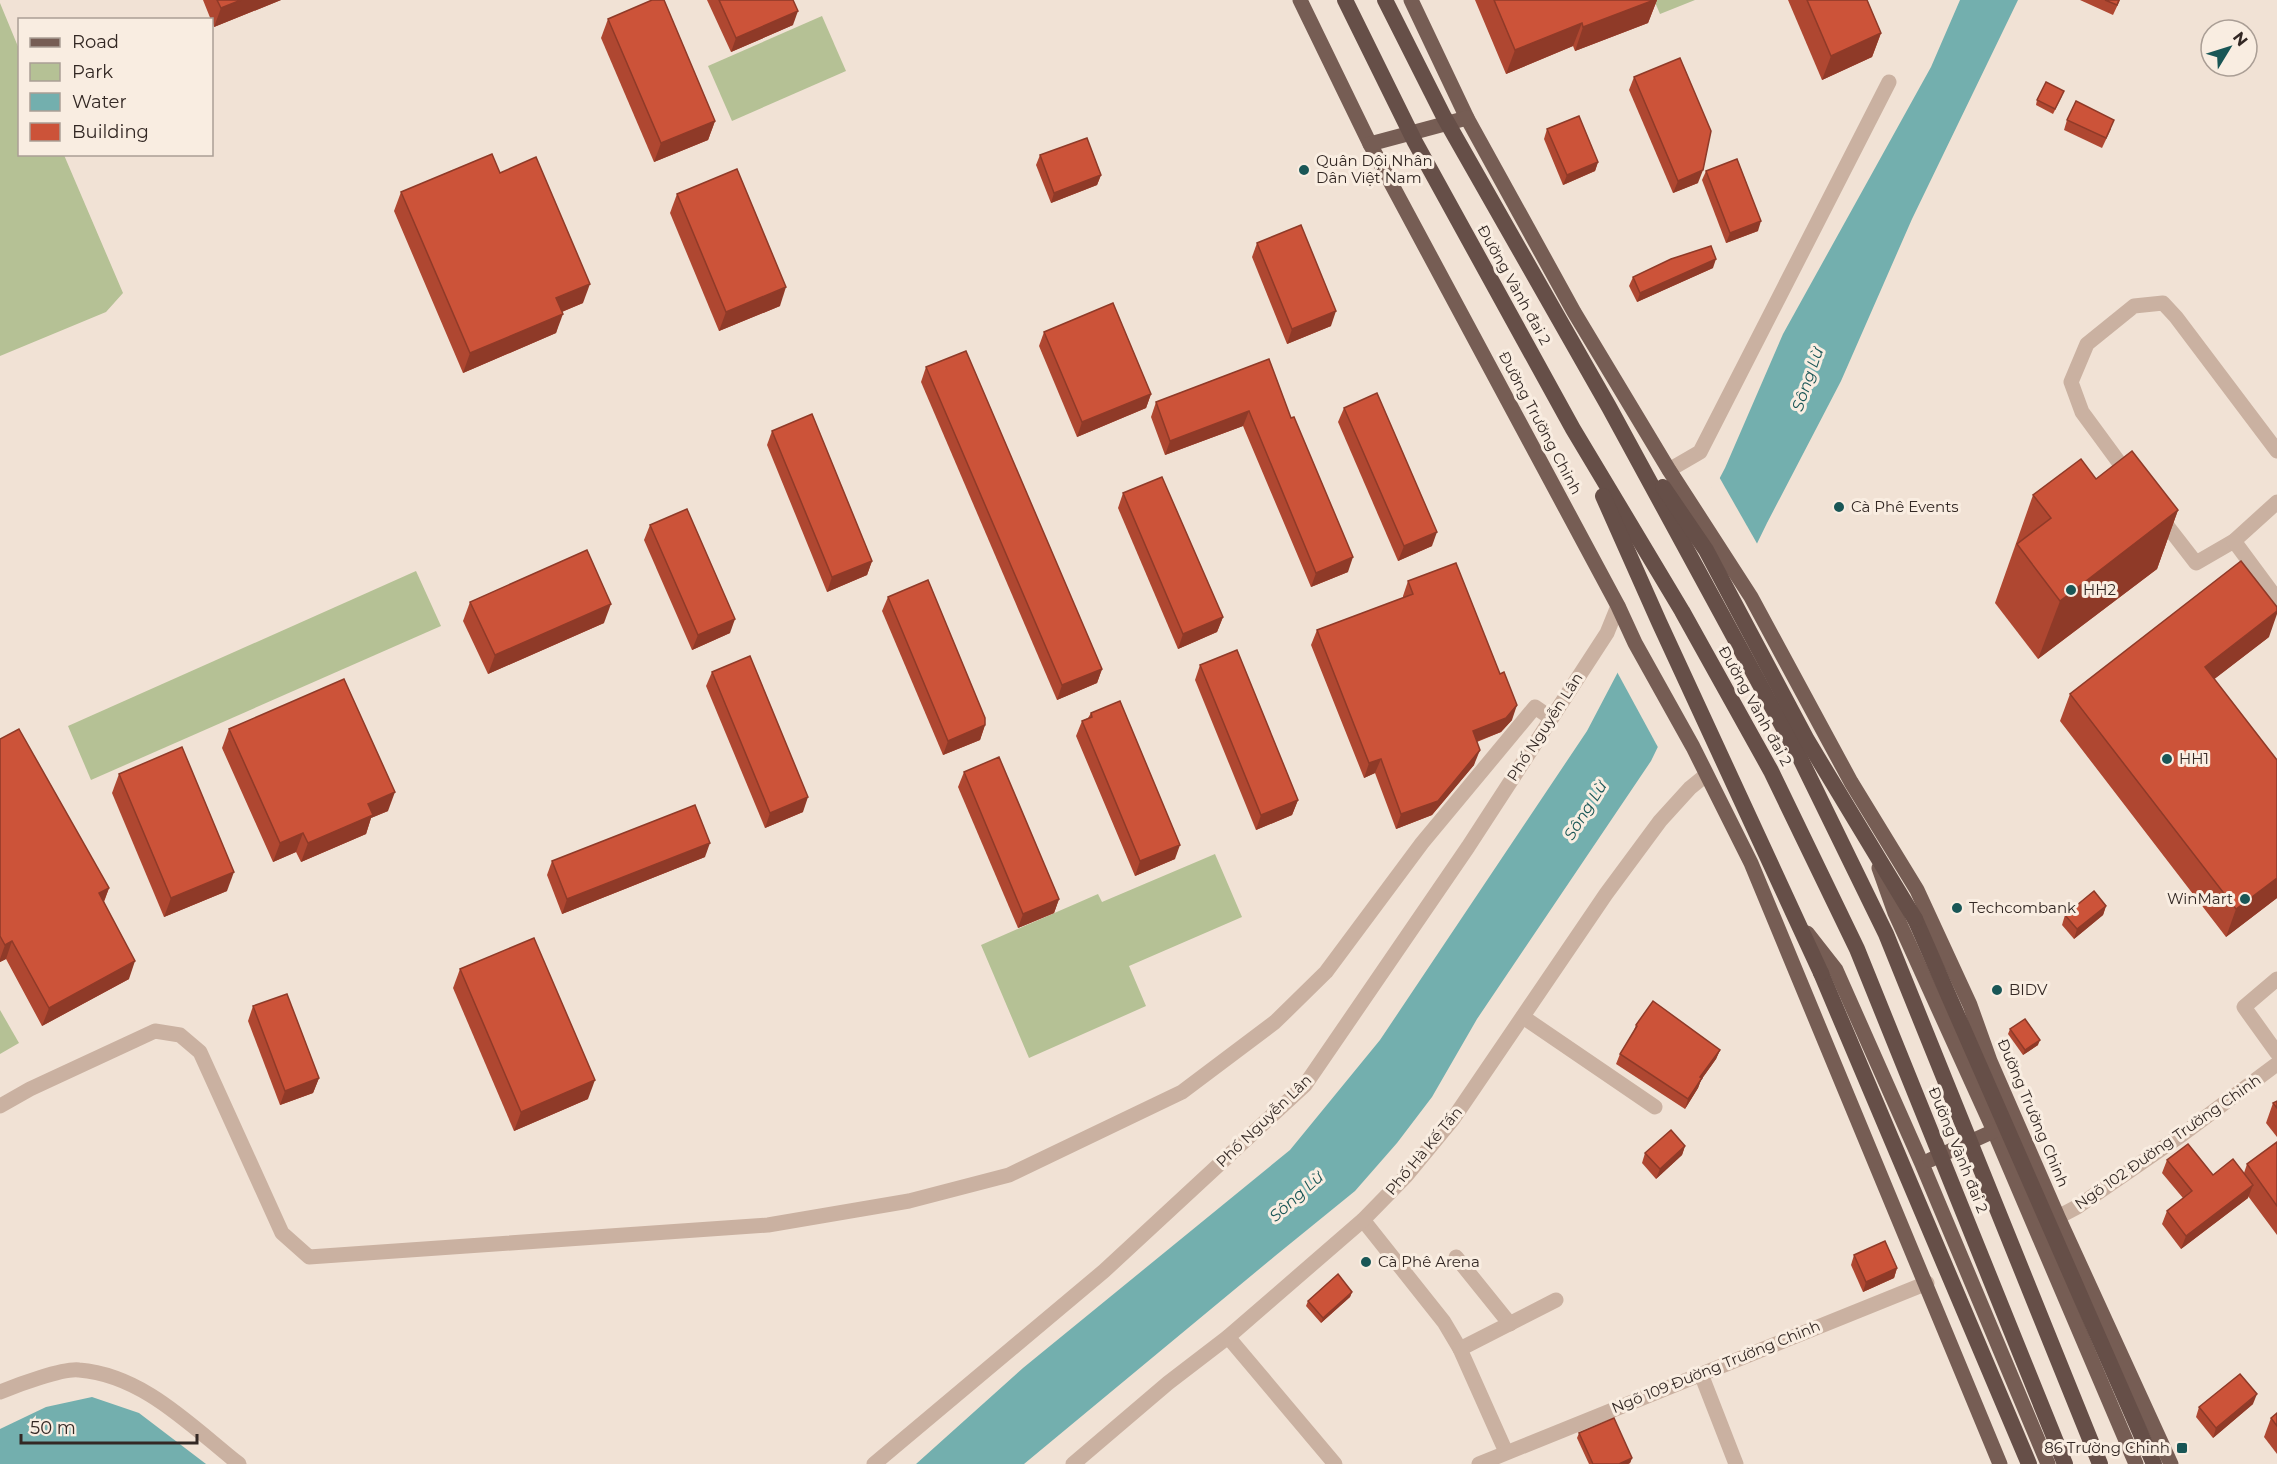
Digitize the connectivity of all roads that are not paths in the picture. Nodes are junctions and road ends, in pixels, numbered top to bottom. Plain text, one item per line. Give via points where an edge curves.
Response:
1 (1300, 0) edge
2 (1345, 0) edge
3 (1385, 0) edge
4 (1411, 0) edge
5 (1889, 82) dead end
6 (1467, 118) junction
7 (1370, 144) junction
8 (1609, 407) junction
9 (1573, 429) junction
10 (2277, 451) edge
11 (1669, 470) junction
12 (2135, 484) edge
13 (2148, 501) edge
14 (2277, 502) edge
15 (2234, 542) junction
16 (2277, 599) edge
17 (1618, 606) junction
18 (1551, 718) junction
19 (1706, 775) junction
20 (1851, 782) junction
21 (1750, 863) junction
22 (2277, 979) edge
23 (1523, 1017) junction
24 (2277, 1053) edge
25 (2277, 1064) edge
26 (0, 1106) edge
27 (1655, 1107) dead end
28 (1994, 1131) junction
29 (1922, 1164) junction
30 (2058, 1217) junction
31 (1363, 1220) junction
32 (1456, 1257) dead end
33 (1927, 1283) junction
34 (1556, 1300) dead end
35 (1510, 1324) junction
36 (1227, 1337) junction
37 (1460, 1349) junction
38 (1701, 1374) junction
39 (0, 1392) edge
40 (1506, 1452) junction
41 (239, 1464) edge
42 (874, 1464) edge
43 (1073, 1464) edge
44 (1335, 1464) edge
45 (1479, 1464) edge
46 (1736, 1464) edge
47 (2000, 1464) edge
48 (2029, 1464) edge
49 (2048, 1464) edge
50 (2065, 1464) edge
51 (2100, 1464) edge
52 (2136, 1464) edge
53 (2154, 1464) edge
54 (2171, 1464) edge

1 - 7 main road, Đường Trường Chinh
2 - 9 highway, Đường Vành đai 2, bridge via 1415,142
3 - 8 highway, Đường Vành đai 2, bridge via 1444,117
4 - 6 main road, Đường Trường Chinh
5 - 11 street via 1700,452
6 - 7 main road
6 - 11 main road, Đường Trường Chinh via 1574,312
7 - 17 main road, Đường Trường Chinh
8 - 51 highway, Đường Vành đai 2, bridge via 1801,760 1886,934
8 - 53 highway, bridge via 1706,550 1807,740 1915,919
9 - 48 highway, bridge via 1821,973
9 - 50 highway, Đường Vành đai 2, bridge via 1682,611 1771,771 1857,949
10 - 12 street via 2163,303 2134,306 2087,344 2071,382 2082,412
11 - 20 main road, Đường Trường Chinh via 1751,597
13 - 15 street via 2196,563
14 - 15 street
15 - 16 street
17 - 18 street, Phố Nguyễn Lân via 1606,633
17 - 19 main road, Đường Trường Chinh
18 - 26 street via 1535,707 1422,843 1326,972 1275,1022 1182,1092 1009,1175 968,1187 768,1225 309,1257 282,1233 200,1052 180,1035 155,1031
18 - 42 street, Phố Nguyễn Lân via 1305,1085 1104,1271
19 - 21 main road, Đường Trường Chinh
19 - 23 street, Phố Hà Kế Tấn via 1660,821
20 - 28 main road, Đường Trường Chinh via 1894,913
20 - 30 main road, Đường Trường Chinh via 1917,890 1970,1005
21 - 29 main road, Đường Trường Chinh via 1836,970
21 - 33 main road, Đường Trường Chinh
22 - 24 street via 2244,1007
23 - 27 street
23 - 31 street, Phố Hà Kế Tấn via 1431,1148
25 - 30 street, Ngõ 102 Đường Trường Chinh via 2183,1134
28 - 29 main road
28 - 52 main road, Đường Trường Chinh
29 - 49 main road, Đường Trường Chinh
30 - 54 main road, Đường Trường Chinh
31 - 36 street, Phố Hà Kế Tấn
31 - 37 street via 1444,1322
32 - 35 street
33 - 38 street, Ngõ 109 Đường Trường Chinh
33 - 47 main road, Đường Trường Chinh
34 - 35 street
35 - 37 street
36 - 43 street, Phố Hà Kế Tấn
36 - 44 street
37 - 40 street
38 - 40 street, Ngõ 109 Đường Trường Chinh
38 - 46 street
39 - 41 street via 77,1369 112,1376 146,1390
40 - 45 street, Ngõ 109 Đường Trường Chinh

